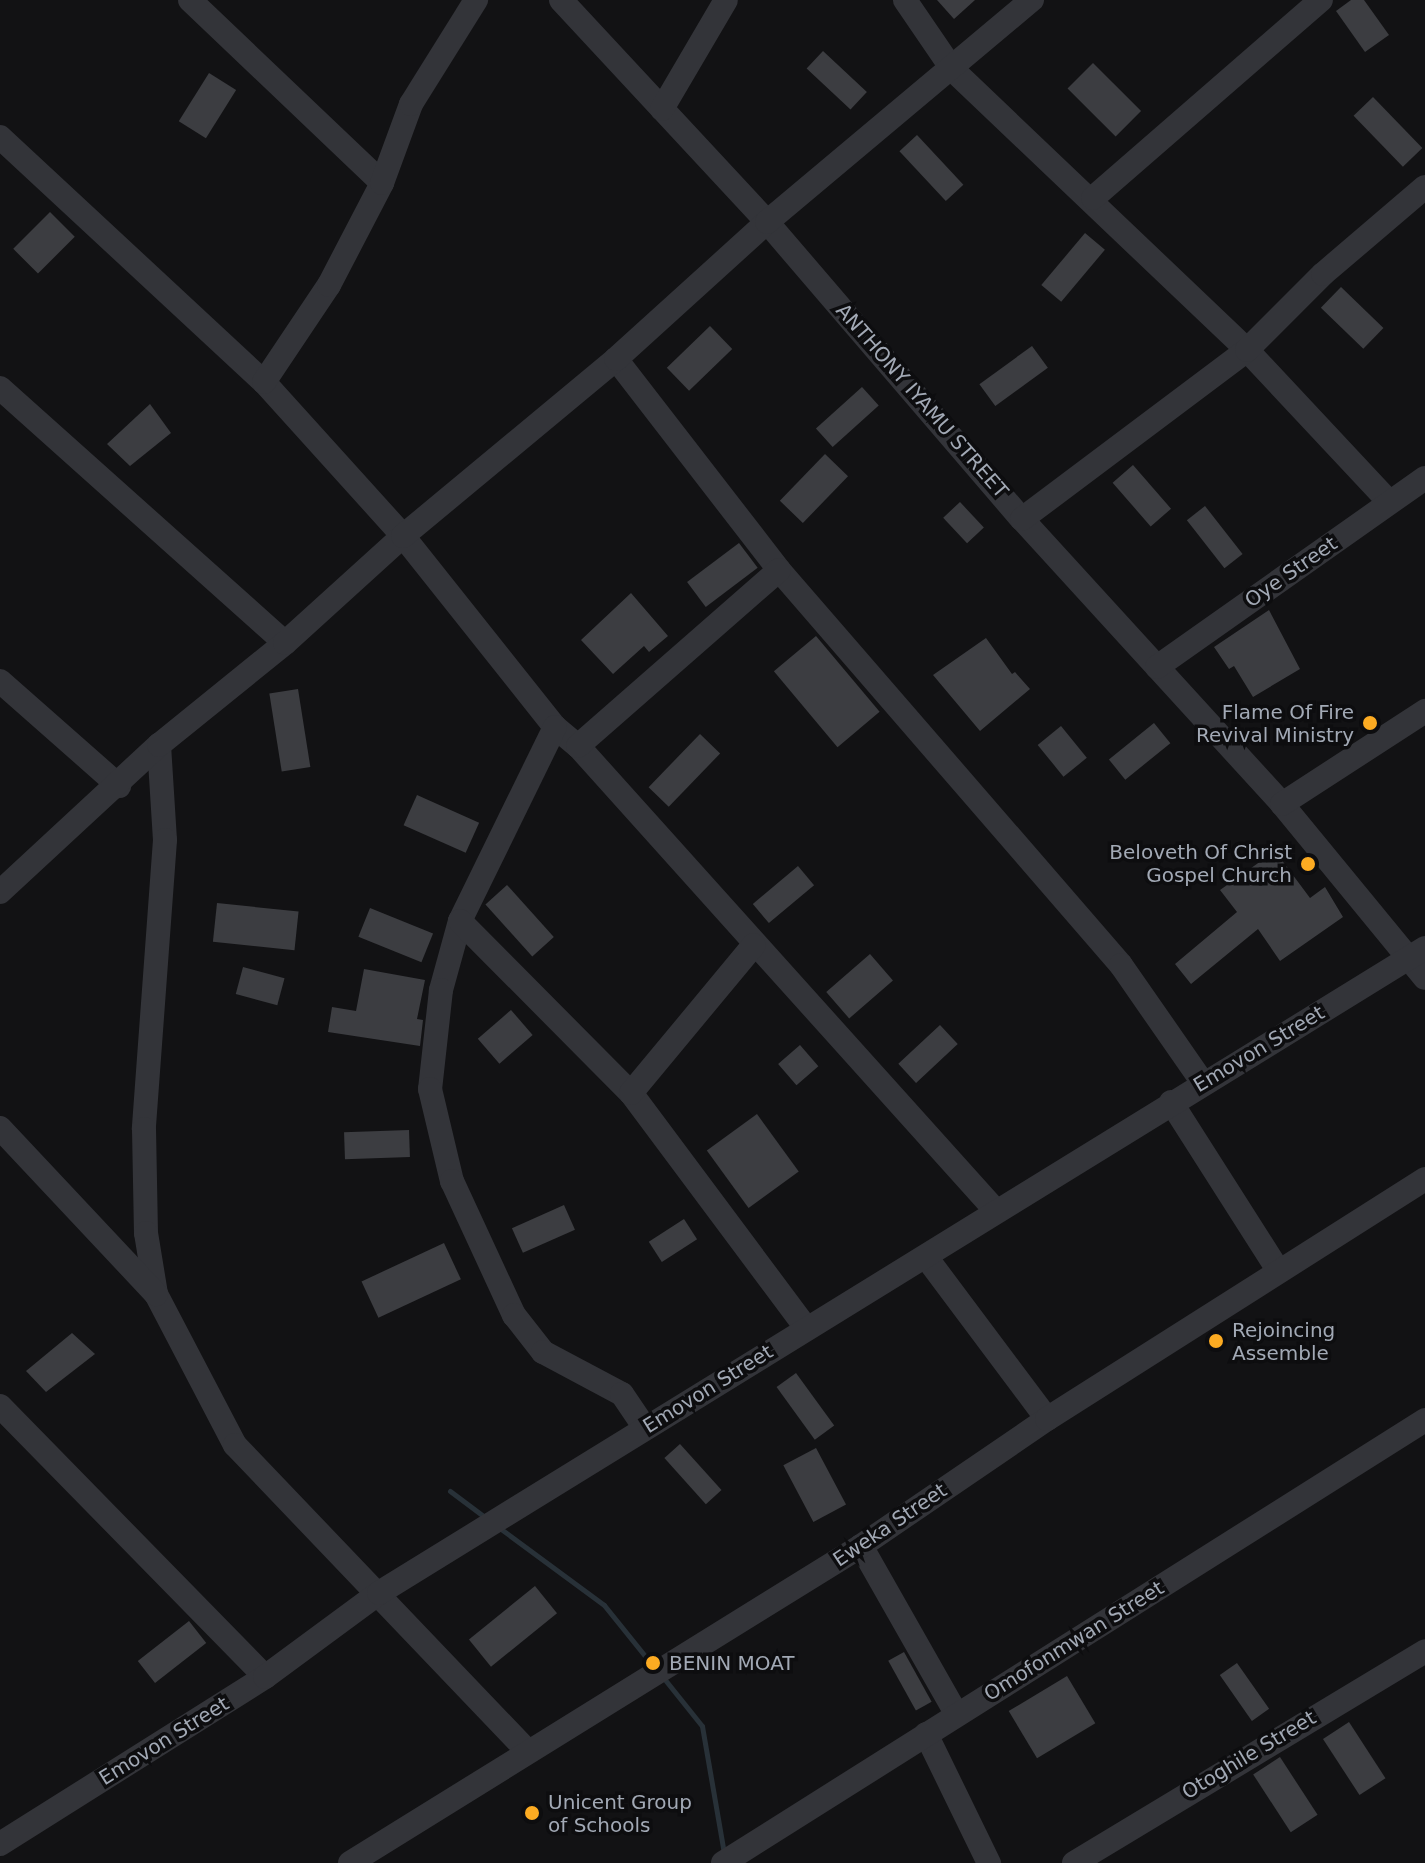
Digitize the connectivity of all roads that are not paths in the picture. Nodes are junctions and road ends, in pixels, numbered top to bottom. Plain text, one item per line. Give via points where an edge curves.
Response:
1 (190, 0) edge
2 (476, 0) edge
3 (561, 0) edge
4 (726, 0) edge
5 (905, 0) edge
6 (1032, 0) edge
7 (1321, 0) edge
8 (952, 69) junction
9 (662, 109) junction
10 (0, 137) edge
11 (382, 183) junction
12 (1425, 187) edge
13 (1093, 198) junction
14 (767, 222) junction
15 (1247, 350) junction
16 (616, 359) junction
17 (264, 382) junction
18 (1, 392) edge
19 (1425, 478) edge
20 (1389, 502) junction
21 (1022, 519) junction
22 (403, 536) junction
23 (779, 570) junction
24 (285, 643) junction
25 (1157, 667) junction
26 (0, 681) edge
27 (1425, 711) edge
28 (555, 727) junction
29 (159, 745) junction
30 (578, 746) junction
31 (119, 786) junction
32 (1282, 804) junction
33 (0, 892) edge
34 (460, 921) junction
35 (754, 945) junction
36 (1416, 953) edge
37 (1425, 978) edge
38 (1203, 1083) junction
39 (631, 1093) junction
40 (1171, 1102) junction
41 (0, 1128) edge
42 (1425, 1179) edge
43 (995, 1210) junction
44 (926, 1257) junction
45 (1278, 1270) junction
46 (156, 1294) junction
47 (806, 1328) junction
48 (0, 1406) edge
49 (1047, 1419) junction
50 (1425, 1420) edge
51 (645, 1428) junction
52 (861, 1546) junction
53 (379, 1593) junction
54 (1425, 1651) edge
55 (265, 1677) junction
56 (957, 1715) junction
57 (926, 1734) junction
58 (528, 1752) junction
59 (0, 1844) edge
60 (350, 1863) edge
61 (723, 1863) edge
62 (989, 1863) edge
63 (1074, 1863) edge

1 - 11 street
2 - 11 street via 411,104
3 - 9 street, ANTHONY IYAMU STREET
4 - 9 street
5 - 8 street
6 - 8 street
7 - 13 street
8 - 13 street
8 - 14 street
9 - 14 street, ANTHONY IYAMU STREET
10 - 17 street
11 - 17 street via 329,285
12 - 15 street via 1323,274
13 - 15 street
14 - 16 street
14 - 21 street, ANTHONY IYAMU STREET
15 - 20 street
15 - 21 street
16 - 22 street
16 - 23 street
17 - 22 street
18 - 24 street
19 - 20 street, Oye Street
20 - 25 street, Oye Street
21 - 25 street, ANTHONY IYAMU STREET
22 - 24 street
22 - 28 street
23 - 30 street
23 - 38 street via 1121,965
24 - 29 street
25 - 32 street, ANTHONY IYAMU STREET
26 - 31 street
27 - 32 street
28 - 30 street
28 - 34 street
29 - 31 street
29 - 46 street via 165,840 144,1129 146,1233
30 - 35 street
31 - 33 street
32 - 36 street
34 - 39 street
34 - 51 street via 441,990 430,1089 452,1181 514,1315 543,1352 608,1383 634,1407
35 - 39 street
35 - 43 street
36 - 37 street
36 - 38 street, Emovon Street
38 - 40 street, Emovon Street
39 - 47 street
40 - 43 street, Emovon Street
40 - 45 street
41 - 46 street
42 - 45 street, Eweka Street
43 - 44 street, Emovon Street
44 - 47 street, Emovon Street
44 - 49 street
45 - 49 street, Eweka Street
46 - 53 street via 235,1445
47 - 51 street, Emovon Street
48 - 55 street
49 - 52 street, Eweka Street
50 - 56 street, Omofonmwan Street
51 - 53 street, Emovon Street
52 - 56 street
52 - 58 street, Eweka Street
53 - 55 street, Emovon Street
53 - 58 street
54 - 63 street, Otoghile Street
55 - 59 street, Emovon Street
56 - 57 street, Omofonmwan Street
57 - 61 street, Omofonmwan Street
57 - 62 street
58 - 60 street, Eweka Street

